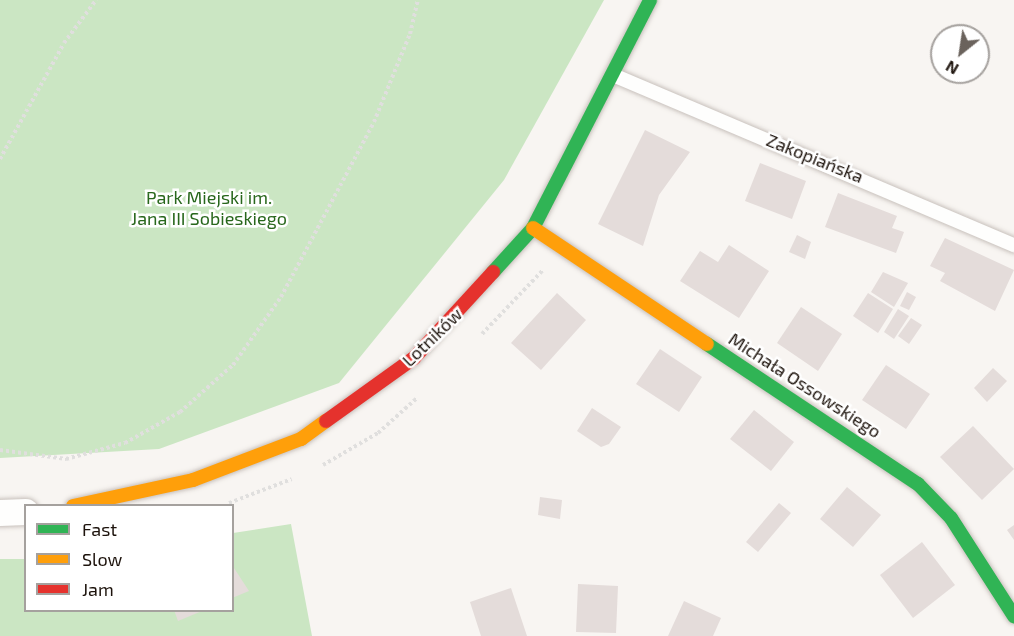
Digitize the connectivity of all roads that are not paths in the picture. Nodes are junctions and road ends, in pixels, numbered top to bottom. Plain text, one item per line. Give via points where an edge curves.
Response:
1 (650, 0) edge
2 (613, 75) junction
3 (533, 228) junction
4 (1014, 244) edge
5 (82, 504) edge
6 (24, 512) edge
7 (0, 513) edge
8 (1014, 616) edge

1 - 2 street, Lotników
2 - 3 street, Lotników
2 - 4 lane, Zakopiańska
3 - 5 street, Lotników via 414,358 301,439 193,480
3 - 8 street, Michała Ossowskiego via 918,484 951,518
6 - 7 street

